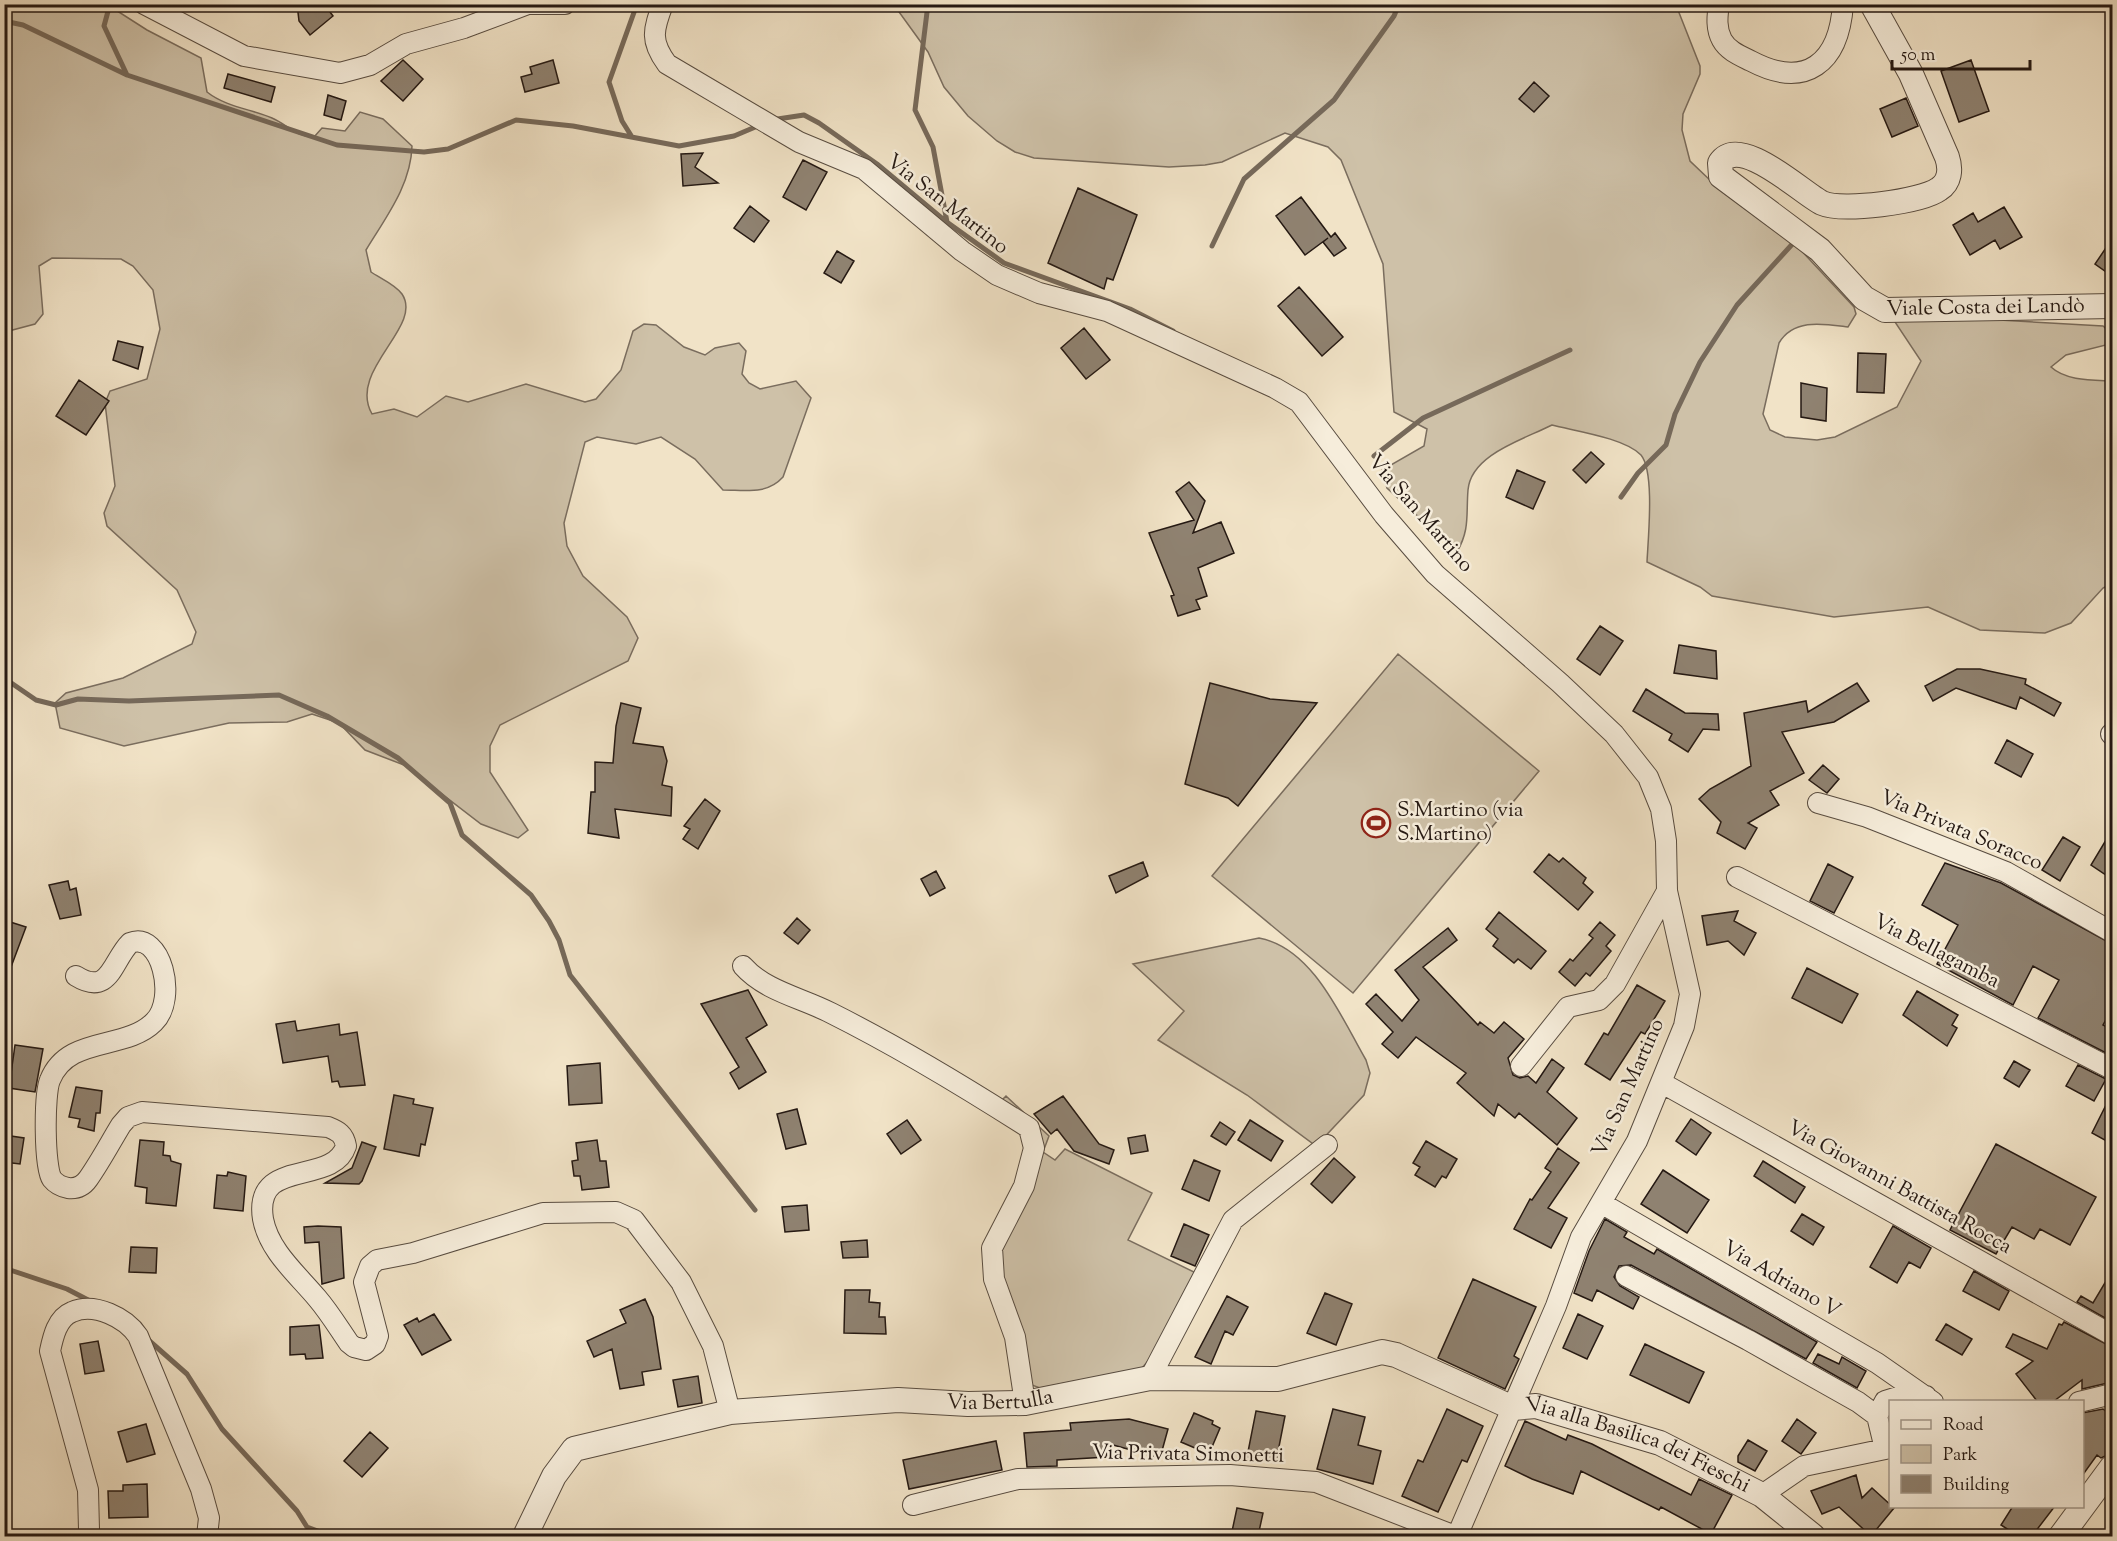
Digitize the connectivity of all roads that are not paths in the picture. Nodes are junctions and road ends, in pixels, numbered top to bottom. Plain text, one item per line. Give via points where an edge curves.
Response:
1 (144, 4) edge
2 (530, 4) edge
3 (565, 4) edge
4 (663, 4) edge
5 (1719, 4) edge
6 (1843, 4) edge
7 (1872, 4) edge
8 (2112, 306) edge
9 (1818, 803) dead end
10 (1737, 877) dead end
11 (1667, 891) junction
12 (2112, 932) edge
13 (743, 966) dead end
14 (76, 976) dead end
15 (1521, 1066) dead end
16 (2112, 1069) edge
17 (1662, 1083) junction
18 (1327, 1145) dead end
19 (1601, 1203) junction
20 (1626, 1276) dead end
21 (2112, 1335) edge
22 (1150, 1378) junction
23 (2112, 1394) edge
24 (1930, 1399) edge
25 (2084, 1400) edge
26 (1025, 1403) junction
27 (1513, 1408) junction
28 (730, 1412) junction
29 (1877, 1416) junction
30 (1888, 1449) edge
31 (2112, 1467) edge
32 (1762, 1495) junction
33 (2085, 1499) edge
34 (913, 1505) dead end
35 (2079, 1508) edge
36 (89, 1530) dead end
37 (207, 1536) edge
38 (525, 1536) edge
39 (1456, 1536) edge
40 (1813, 1536) edge
41 (2061, 1536) edge

1 - 2 street via 244,56 340,73 370,65 406,44
2 - 3 street
4 - 11 street, Via San Martino via 654,27 656,49 667,64 799,142 864,169 962,251 997,275 1039,293 1107,311 1299,402 1384,515 1435,574 1560,682 1614,734 1648,777 1661,809
5 - 6 street via 1717,30 1723,43 1764,68 1786,74 1801,73 1824,58 1842,23
7 - 8 street, Viale Costa dei Landò via 1911,74 1944,149 1950,171 1944,185 1931,193 1857,208 1823,204 1757,161 1735,154 1720,163 1721,176 1820,250 1864,298 1885,310
9 - 12 street, Via Privata Soracco via 1867,817 2006,872
10 - 16 street, Via Bellagamba
11 - 15 street via 1615,984 1599,1000 1568,1007
11 - 17 street, Via San Martino via 1690,994 1684,1026
13 - 26 street via 755,979 830,1012 948,1077 1029,1128 1034,1148 1024,1186 992,1248 994,1279 1015,1337
14 - 28 street via 90,982 101,981 111,973 130,943 142,941 160,962 167,982 167,999 156,1021 140,1033 77,1051 56,1068 48,1090 48,1165 56,1183 74,1188 86,1183 121,1125 128,1117 142,1112 328,1127 338,1131 346,1146 338,1161 276,1181 264,1202 264,1222 285,1261 349,1343 366,1350 378,1336 364,1282 377,1260 413,1253 543,1213 616,1212 634,1220 681,1282 713,1346
17 - 19 street, Via San Martino via 1638,1141
17 - 21 street, Via Giovanni Battista Rocca
18 - 22 street via 1233,1220
19 - 24 street, Via Adriano V
19 - 27 street, Via San Martino via 1581,1237
20 - 29 street via 1791,1364
22 - 26 street, Via Bertulla
22 - 27 street, Via Bertulla via 1278,1379 1382,1352
23 - 25 street
24 - 29 street via 1901,1396 1885,1401
26 - 28 street, Via Bertulla via 898,1400
27 - 32 street, Via alla Basilica dei Fieschi via 1536,1406 1660,1443
27 - 39 street, Via alla Basilica dei Fieschi
28 - 38 street, Via Bertulla via 574,1449 554,1476
29 - 30 street
30 - 32 street via 1804,1466
31 - 33 street
32 - 40 street, Via alla Basilica dei Fieschi
34 - 39 street, Via Privata Simonetti via 1018,1479 1230,1475 1316,1482
35 - 41 street
36 - 37 street via 88,1490 50,1351 54,1332 64,1318 72,1312 96,1310 129,1323 138,1336 201,1489 209,1518

